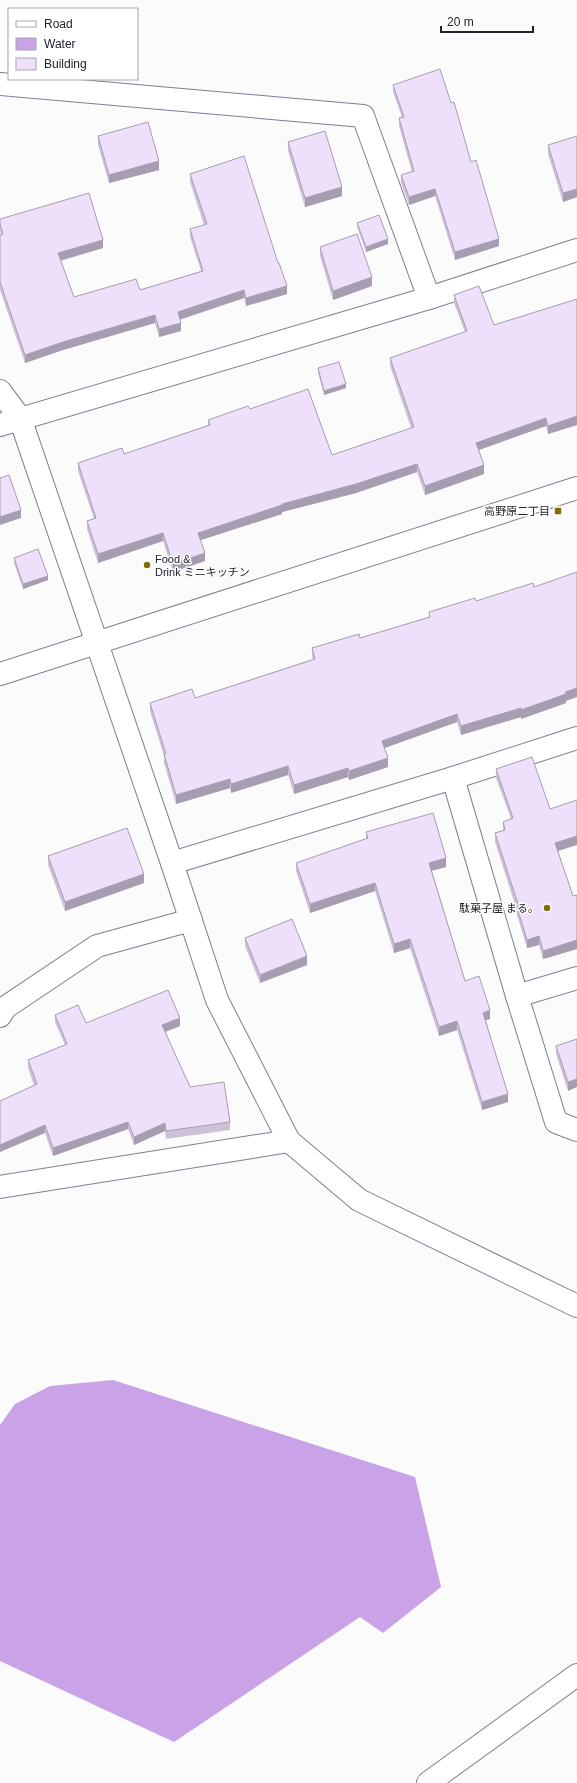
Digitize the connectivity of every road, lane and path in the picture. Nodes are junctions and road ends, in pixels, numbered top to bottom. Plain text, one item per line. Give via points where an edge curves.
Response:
1 (0, 84) edge
2 (577, 250) edge
3 (429, 298) junction
4 (0, 391) edge
5 (10, 422) edge
6 (577, 488) edge
7 (97, 643) junction
8 (0, 674) edge
9 (577, 738) edge
10 (453, 778) junction
11 (172, 862) junction
12 (191, 920) junction
13 (577, 978) edge
14 (517, 996) junction
15 (0, 1016) edge
16 (577, 1130) edge
17 (289, 1141) junction
18 (0, 1187) edge
19 (577, 1306) edge
20 (577, 1675) edge
21 (428, 1783) edge

1 - 3 street via 363,116
2 - 3 street
3 - 5 street
4 - 5 street
5 - 7 street
6 - 7 street
7 - 8 street
7 - 11 street
9 - 10 street
10 - 11 street
10 - 14 street
11 - 12 street
12 - 15 street via 97,946 6,1007
12 - 17 street via 217,1000
13 - 14 street
14 - 16 street via 556,1122
17 - 18 street
17 - 19 street via 359,1200
20 - 21 street

